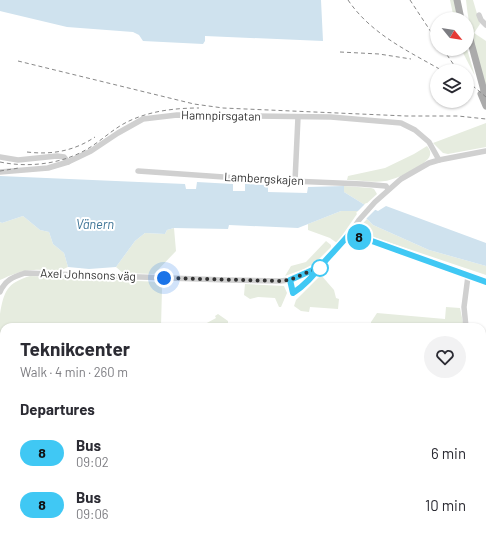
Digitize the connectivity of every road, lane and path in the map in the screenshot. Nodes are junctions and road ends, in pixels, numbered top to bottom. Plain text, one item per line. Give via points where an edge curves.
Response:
1 (457, 0) edge
2 (462, 0) edge
3 (460, 12) edge
4 (464, 12) edge
5 (479, 15) dead end
6 (486, 25) edge
7 (474, 54) edge
8 (471, 56) edge
9 (486, 98) edge
10 (486, 106) edge
11 (298, 117) junction
12 (486, 151) edge
13 (0, 157) edge
14 (439, 160) junction
15 (68, 162) junction
16 (138, 171) dead end
17 (0, 172) edge
18 (295, 181) junction
19 (388, 189) junction
20 (351, 232) junction
21 (468, 276) junction
22 (486, 282) edge
23 (0, 292) edge
24 (466, 323) edge

1 - 3 main road
2 - 4 main road
5 - 6 street
7 - 9 main road
8 - 10 main road
11 - 14 street, Hamnpirsgatan via 401,123 416,130 429,142
11 - 15 street, Hamnpirsgatan via 176,115 142,119 91,151
11 - 18 street
12 - 14 street, Axel Johnsons väg
13 - 15 street via 18,160 56,156 64,157
14 - 19 street, Axel Johnsons väg via 411,173
15 - 17 street, Hamnpirsgatan via 48,168
16 - 18 street, Lambergskajen
18 - 19 street, Lambergskajen via 386,186
19 - 20 street, Axel Johnsons väg
20 - 21 street
20 - 23 street, Axel Johnsons väg via 315,269 290,280 25,273 12,277
21 - 22 street
21 - 24 street via 464,307

